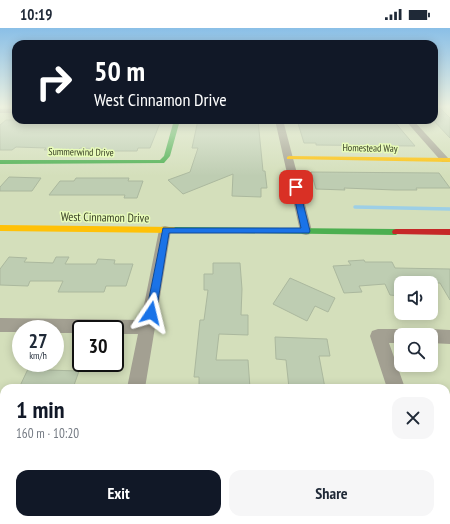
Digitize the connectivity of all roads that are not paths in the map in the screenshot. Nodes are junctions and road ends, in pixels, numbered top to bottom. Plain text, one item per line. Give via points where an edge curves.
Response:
1 (175, 129) edge
2 (281, 129) edge
3 (418, 129) edge
4 (289, 158) junction
5 (448, 160) edge
6 (0, 162) edge
7 (0, 228) edge
8 (165, 230) junction
9 (306, 231) junction
10 (450, 232) edge
11 (0, 325) edge
12 (148, 327) junction
13 (394, 336) edge
14 (438, 336) edge
15 (450, 337) edge
16 (137, 384) edge
17 (395, 384) edge

1 - 6 street, Summerwind Drive via 167,156 162,162
2 - 4 street
3 - 5 street
4 - 5 street, Homestead Way
4 - 9 street
7 - 8 street, West Cinnamon Drive
8 - 9 street, West Cinnamon Drive
8 - 12 street
9 - 10 street, West Cinnamon Drive
11 - 12 street
12 - 16 street
13 - 17 street via 378,336
14 - 15 street

